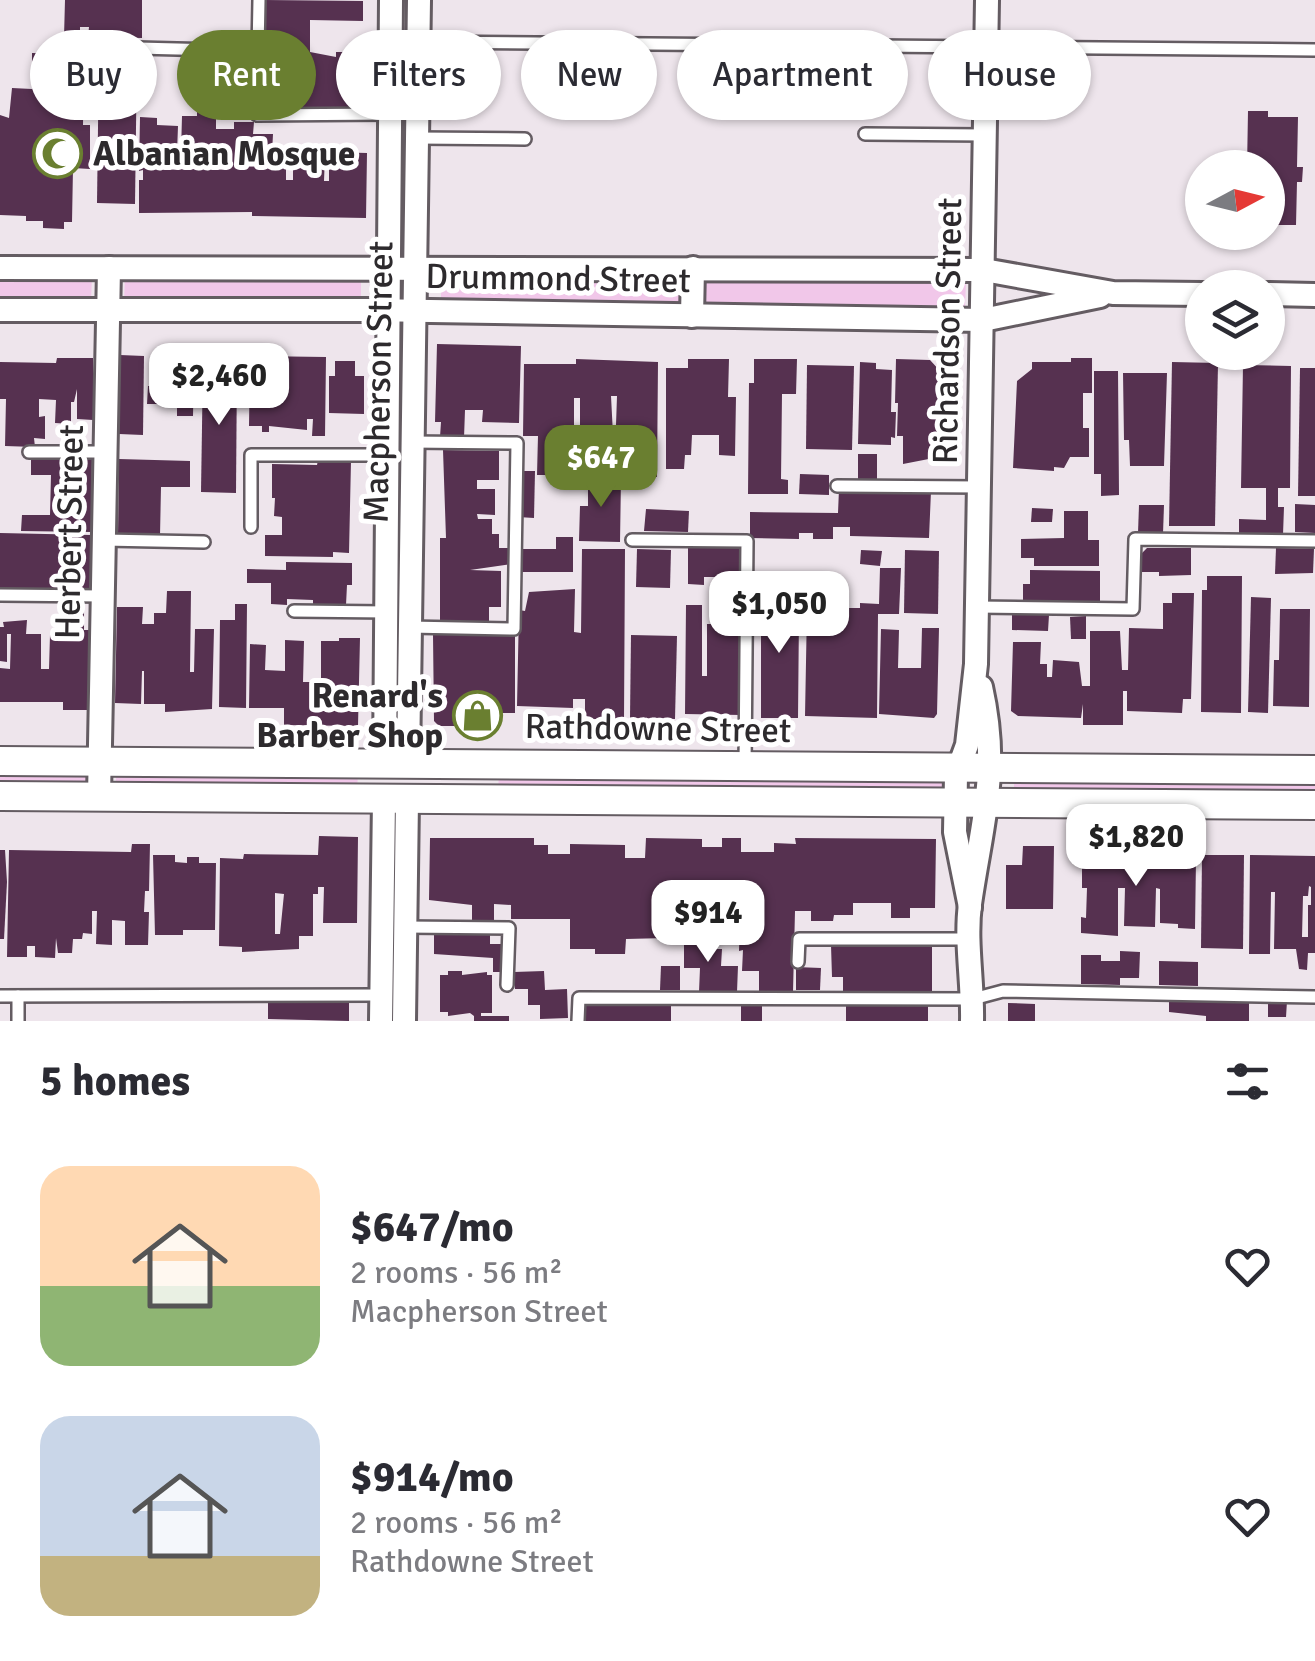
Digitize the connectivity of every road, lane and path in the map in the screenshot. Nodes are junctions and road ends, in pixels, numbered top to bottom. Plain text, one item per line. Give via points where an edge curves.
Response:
1 (259, 0) edge
2 (391, 0) edge
3 (419, 0) edge
4 (987, 0) edge
5 (258, 30) edge
6 (390, 30) edge
7 (418, 30) edge
8 (987, 30) edge
9 (501, 43) edge
10 (928, 46) edge
11 (1091, 48) edge
12 (1315, 50) edge
13 (390, 120) edge
14 (416, 120) edge
15 (985, 120) edge
16 (866, 134) dead end
17 (984, 136) junction
18 (416, 138) junction
19 (526, 140) dead end
20 (0, 268) edge
21 (109, 268) junction
22 (693, 268) junction
23 (390, 270) junction
24 (414, 270) junction
25 (984, 270) junction
26 (1113, 293) junction
27 (1185, 294) edge
28 (1285, 294) edge
29 (1315, 295) edge
30 (108, 309) junction
31 (0, 310) edge
32 (389, 310) junction
33 (413, 311) junction
34 (692, 316) junction
35 (982, 320) junction
36 (412, 442) junction
37 (29, 452) dead end
38 (105, 452) junction
39 (389, 455) junction
40 (837, 486) dead end
41 (980, 486) junction
42 (252, 526) dead end
43 (104, 540) junction
44 (632, 540) dead end
45 (1315, 541) edge
46 (204, 542) dead end
47 (0, 595) edge
48 (103, 596) junction
49 (977, 606) junction
50 (294, 611) dead end
51 (387, 612) junction
52 (409, 627) junction
53 (976, 664) junction
54 (0, 761) edge
55 (100, 762) junction
56 (396, 764) junction
57 (490, 764) junction
58 (958, 767) junction
59 (745, 768) junction
60 (990, 768) junction
61 (1315, 770) edge
62 (0, 796) edge
63 (99, 797) junction
64 (396, 800) junction
65 (491, 800) junction
66 (956, 804) junction
67 (988, 804) junction
68 (1315, 804) edge
69 (970, 907) junction
70 (406, 927) junction
71 (969, 939) junction
72 (798, 962) dead end
73 (507, 985) dead end
74 (0, 996) edge
75 (18, 996) junction
76 (381, 996) junction
77 (1315, 996) edge
78 (972, 1010) edge
79 (18, 1021) edge
80 (381, 1021) edge
81 (404, 1021) edge
82 (578, 1021) edge

1 - 5 lane
2 - 6 street, Macpherson Street
3 - 7 street, Macpherson Street
4 - 8 street, Richardson Street
9 - 10 lane
11 - 12 lane
13 - 23 street, Macpherson Street
14 - 18 street, Macpherson Street
15 - 17 street, Richardson Street
16 - 17 lane
17 - 25 street, Richardson Street
18 - 19 lane
18 - 24 street, Macpherson Street
20 - 21 street, Drummond Street
21 - 23 street, Drummond Street
21 - 30 street, Herbert Street
22 - 24 street, Drummond Street
22 - 25 street, Drummond Street
22 - 34 street
23 - 24 street, Drummond Street
23 - 32 street, Macpherson Street
24 - 33 street, Macpherson Street
25 - 26 street, Drummond Street
25 - 35 street, Richardson Street
26 - 27 street, Drummond Street
26 - 35 street, Drummond Street
28 - 29 street
30 - 31 street, Drummond Street
30 - 32 street, Drummond Street
30 - 38 street, Herbert Street
32 - 33 street, Drummond Street
32 - 39 street, Macpherson Street
33 - 34 street, Drummond Street
33 - 36 street, Macpherson Street
34 - 35 street, Drummond Street
35 - 41 street, Richardson Street
36 - 52 street, Macpherson Street
36 - 52 lane via 517,443 514,629
37 - 38 lane
38 - 43 street, Herbert Street
39 - 42 lane via 250,455
39 - 51 street, Macpherson Street
40 - 41 lane
41 - 49 street, Richardson Street
43 - 46 lane
43 - 48 street, Herbert Street
44 - 59 lane via 747,541
45 - 49 lane via 1135,540 1132,609
47 - 48 lane
48 - 55 street, Herbert Street
49 - 53 street, Richardson Street
50 - 51 lane
51 - 56 street, Macpherson Street
52 - 56 street, Macpherson Street
53 - 58 street, Richardson Street via 967,745
53 - 60 street, Richardson Street via 990,727
54 - 55 street, Rathdowne Street
55 - 56 street, Rathdowne Street
55 - 63 street, Herbert Street
56 - 57 street, Rathdowne Street
56 - 64 street
57 - 59 street, Rathdowne Street
57 - 65 street
58 - 59 street, Rathdowne Street
58 - 60 street, Rathdowne Street
58 - 66 street, Richardson Street
60 - 61 street, Rathdowne Street
60 - 67 street, Richardson Street
62 - 63 street, Rathdowne Street
63 - 64 street, Rathdowne Street
64 - 65 street, Rathdowne Street
64 - 70 street
64 - 76 street
65 - 66 street, Rathdowne Street
66 - 67 street, Rathdowne Street
66 - 69 street, Richardson Street via 957,850
67 - 68 street, Rathdowne Street
67 - 69 street, Richardson Street
69 - 71 street, Richardson Street
70 - 73 lane via 509,928
70 - 81 street
71 - 72 lane via 799,939
71 - 78 street, Richardson Street
74 - 75 lane
75 - 76 lane
75 - 79 lane
76 - 80 street
77 - 78 lane via 1003,992
78 - 82 lane via 578,998

